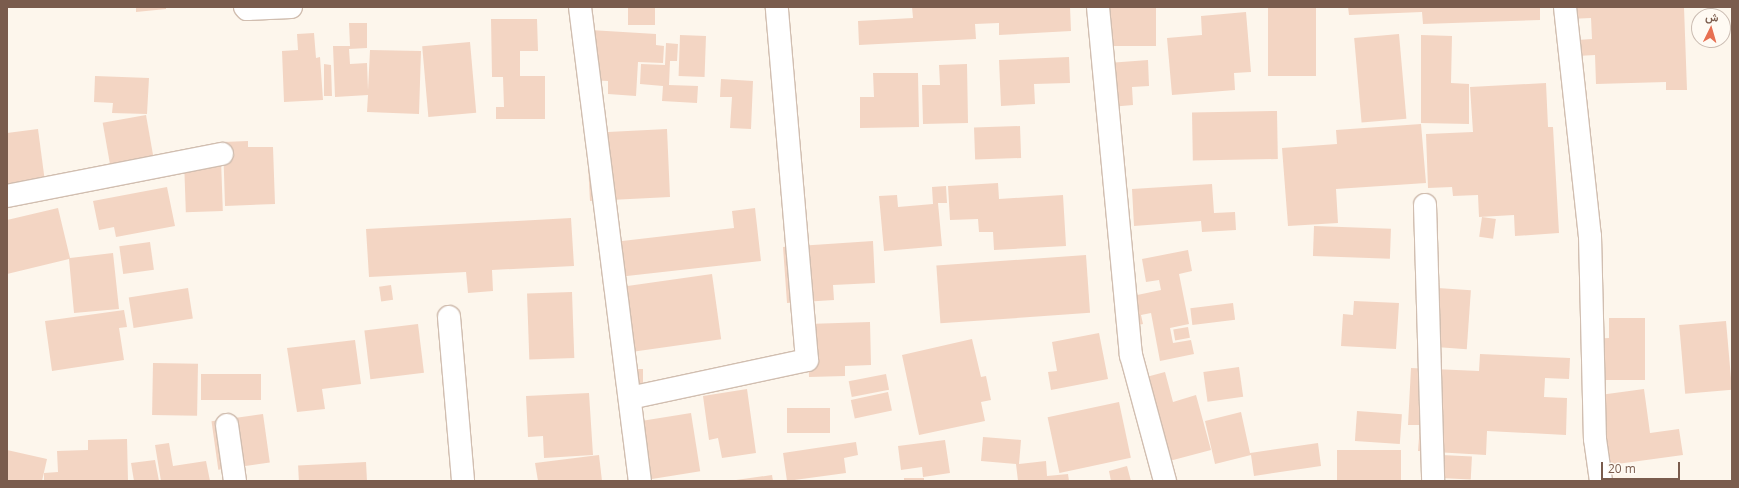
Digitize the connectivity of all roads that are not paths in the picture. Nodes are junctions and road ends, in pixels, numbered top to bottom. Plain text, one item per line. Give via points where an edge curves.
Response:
1 (245, 7) edge
2 (291, 7) edge
3 (580, 7) edge
4 (777, 7) edge
5 (1098, 7) edge
6 (1565, 7) edge
7 (222, 154) dead end
8 (7, 196) edge
9 (1425, 205) dead end
10 (449, 317) dead end
11 (630, 398) junction
12 (227, 425) dead end
13 (235, 481) edge
14 (463, 481) edge
15 (640, 481) edge
16 (1166, 481) edge
17 (1433, 481) edge
18 (1601, 481) edge

1 - 2 street
3 - 11 street
4 - 11 street via 807,360
5 - 16 street via 1131,355
6 - 18 street via 1590,236 1595,439
7 - 8 street
9 - 17 street
10 - 14 street
11 - 15 street
12 - 13 street

